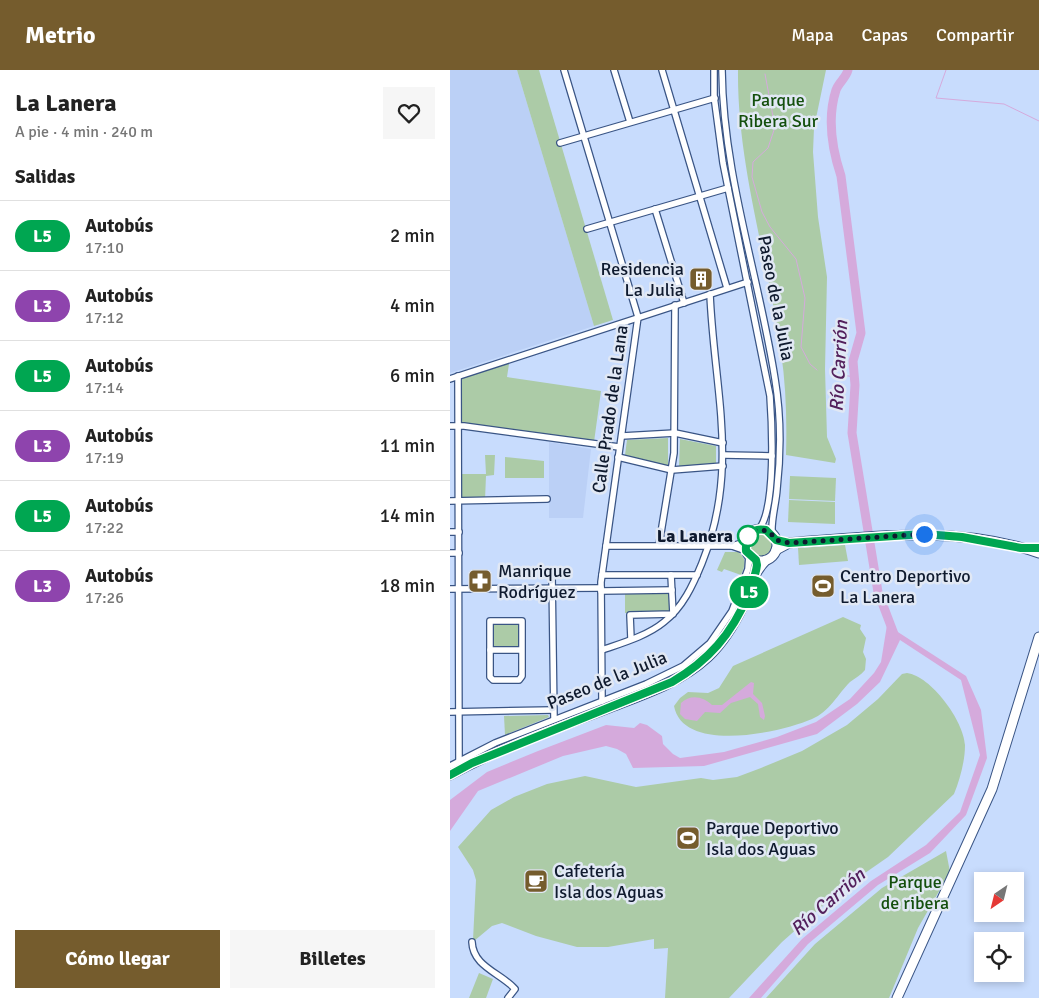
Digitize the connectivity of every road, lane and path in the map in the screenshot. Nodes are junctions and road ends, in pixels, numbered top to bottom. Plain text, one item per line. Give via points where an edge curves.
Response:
1 (564, 70) edge
2 (614, 70) edge
3 (662, 70) edge
4 (714, 70) edge
5 (722, 70) edge
6 (715, 98) junction
7 (674, 110) junction
8 (630, 122) junction
9 (584, 136) junction
10 (560, 143) dead end
11 (728, 188) junction
12 (701, 195) junction
13 (656, 209) junction
14 (610, 222) junction
15 (587, 230) dead end
16 (748, 282) junction
17 (727, 288) junction
18 (710, 294) junction
19 (684, 302) junction
20 (675, 305) junction
21 (638, 317) junction
22 (458, 376) junction
23 (450, 379) edge
24 (459, 425) junction
25 (450, 426) edge
26 (675, 433) junction
27 (622, 436) junction
28 (723, 443) junction
29 (620, 446) junction
30 (724, 455) junction
31 (772, 456) junction
32 (618, 458) junction
33 (450, 466) edge
34 (459, 466) junction
35 (723, 466) junction
36 (672, 470) junction
37 (547, 499) dead end
38 (450, 500) edge
39 (459, 500) junction
40 (450, 522) edge
41 (459, 522) junction
42 (759, 529) junction
43 (450, 532) edge
44 (459, 532) junction
45 (774, 541) junction
46 (659, 545) junction
47 (606, 546) junction
48 (709, 546) junction
49 (1023, 548) junction
50 (1039, 548) edge
51 (749, 552) junction
52 (450, 553) edge
53 (459, 553) junction
54 (1039, 553) edge
55 (766, 560) junction
56 (756, 572) junction
57 (552, 575) dead end
58 (602, 575) junction
59 (671, 575) junction
60 (697, 575) junction
61 (552, 588) junction
62 (450, 589) edge
63 (459, 589) junction
64 (601, 589) junction
65 (672, 590) junction
66 (673, 614) junction
67 (1039, 637) edge
68 (631, 639) junction
69 (490, 650) junction
70 (521, 650) junction
71 (602, 650) junction
72 (602, 701) junction
73 (553, 710) junction
74 (450, 712) edge
75 (459, 712) junction
76 (554, 719) junction
77 (459, 761) junction
78 (450, 766) edge
79 (450, 775) edge
80 (472, 942) dead end
81 (508, 998) edge
82 (896, 998) edge

1 - 9 street, Calle Prado de la Lana
2 - 8 street
3 - 7 street
4 - 6 street, Paseo de la Julia
5 - 45 street, Paseo de la Julia via 723,111 732,169 778,398 780,448
6 - 7 street
6 - 11 street, Paseo de la Julia
7 - 8 street
7 - 12 street
8 - 9 street
9 - 10 street
9 - 14 street, Calle Prado de la Lana
11 - 12 street
11 - 16 street, Paseo de la Julia
12 - 13 street
12 - 17 street
13 - 14 street
13 - 19 street
14 - 15 street
14 - 21 street, Calle Prado de la Lana
16 - 17 street
16 - 31 street, Paseo de la Julia via 770,396
17 - 18 street
18 - 19 street
18 - 28 street
19 - 20 street
20 - 21 street
20 - 26 street
21 - 22 street
21 - 27 street, Calle Prado de la Lana
22 - 23 street
22 - 24 street
24 - 25 street
24 - 29 street
24 - 34 street
26 - 27 street
26 - 28 street
26 - 36 street
27 - 29 street, Calle Prado de la Lana
28 - 30 street
29 - 32 street, Calle Prado de la Lana
30 - 31 street
30 - 35 street
31 - 42 street, Paseo de la Julia via 766,515
32 - 36 street
32 - 47 street, Calle Prado de la Lana
33 - 34 street
34 - 39 street
35 - 36 street
35 - 48 street via 718,517
36 - 46 street
37 - 39 street
38 - 39 street
39 - 41 street
40 - 41 street
41 - 44 street
42 - 45 street
42 - 51 street via 750,533
43 - 44 street
44 - 53 street
45 - 49 street, Paseo de la Julia via 789,543 902,534 944,535
45 - 55 street, Paseo de la Julia
46 - 47 street
46 - 48 street
47 - 58 street, Calle Prado de la Lana
48 - 51 street via 732,546
48 - 60 street
49 - 50 street
49 - 54 street
51 - 55 street
51 - 56 street, Paseo de la Julia
51 - 72 street, Paseo de la Julia via 748,569 732,610 704,649 669,674
52 - 53 street
53 - 63 street
55 - 56 street, Paseo de la Julia
56 - 79 street, Paseo de la Julia via 727,635 709,656 687,673 650,692
57 - 61 street
58 - 59 street
58 - 64 street, Calle Prado de la Lana
59 - 60 street
59 - 65 street
60 - 66 street via 686,598
61 - 63 street
61 - 64 street
61 - 73 street
62 - 63 street
63 - 75 street
64 - 65 street
64 - 71 street, Calle Prado de la Lana
65 - 66 street
66 - 68 street via 662,624
66 - 68 street via 630,616
67 - 82 street via 992,788
68 - 71 street
69 - 70 street
69 - 70 street via 490,677 493,680 519,680 522,676
69 - 70 street via 490,621 522,621
71 - 72 street, Calle Prado de la Lana
72 - 76 street, Paseo de la Julia
73 - 75 street
73 - 76 street
74 - 75 street
75 - 77 street
76 - 77 street, Paseo de la Julia
77 - 78 street, Paseo de la Julia
80 - 81 street via 475,956 515,989

